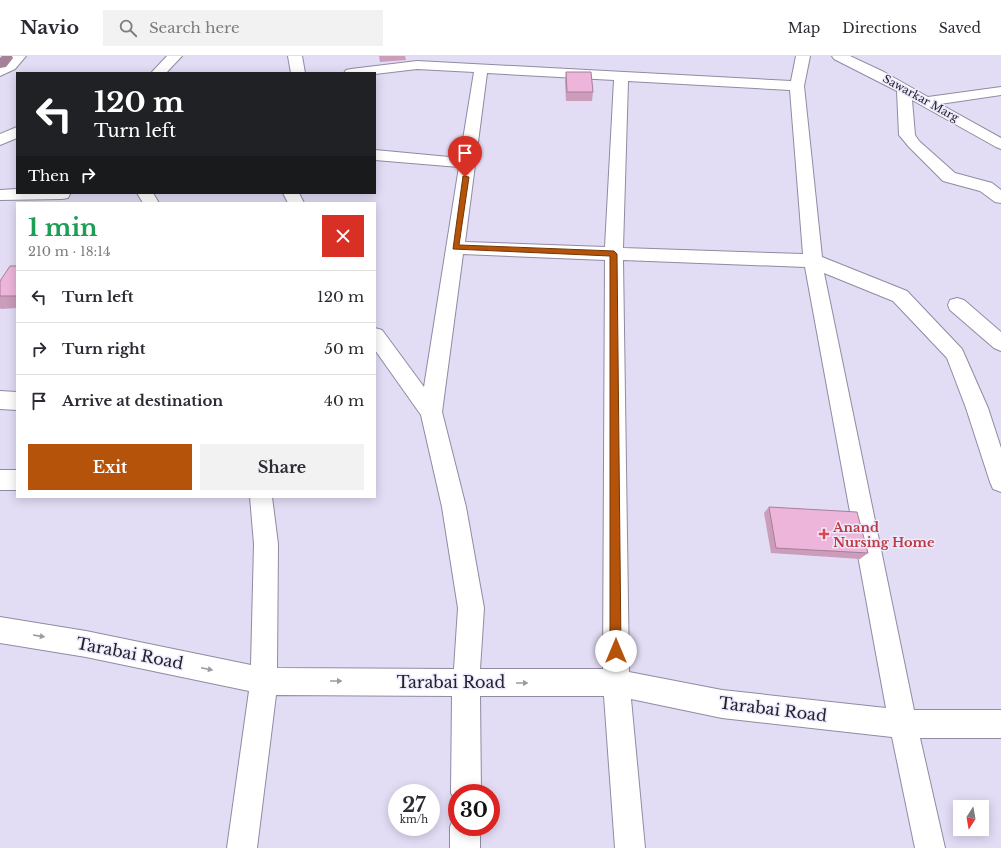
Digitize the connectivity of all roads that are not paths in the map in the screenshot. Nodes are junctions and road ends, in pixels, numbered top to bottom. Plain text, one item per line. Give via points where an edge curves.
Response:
1 (19, 56) edge
2 (175, 56) edge
3 (295, 56) edge
4 (803, 56) edge
5 (839, 56) edge
6 (481, 69) junction
7 (0, 72) edge
8 (159, 72) edge
9 (298, 72) edge
10 (359, 72) edge
11 (621, 77) junction
12 (797, 86) junction
13 (904, 89) junction
14 (1001, 91) edge
15 (928, 101) junction
16 (16, 132) edge
17 (0, 140) edge
18 (1001, 144) edge
19 (376, 156) edge
20 (468, 163) junction
21 (0, 195) edge
22 (60, 197) edge
23 (1001, 198) edge
24 (455, 248) junction
25 (614, 254) junction
26 (813, 261) junction
27 (957, 305) dead end
28 (376, 336) edge
29 (1001, 343) edge
30 (0, 400) edge
31 (16, 401) edge
32 (431, 412) junction
33 (0, 480) edge
34 (16, 480) edge
35 (1001, 482) edge
36 (261, 498) edge
37 (0, 630) edge
38 (264, 681) junction
39 (466, 682) junction
40 (616, 683) junction
41 (903, 724) junction
42 (1001, 724) edge
43 (466, 784) edge
44 (465, 836) edge
45 (242, 848) edge
46 (465, 848) edge
47 (630, 848) edge
48 (930, 848) edge

1 - 7 street
2 - 8 street
3 - 9 street
4 - 12 street
5 - 13 street, Sawarkar Marg
6 - 10 street via 417,65
6 - 11 street
6 - 20 street
11 - 12 street
11 - 25 street
12 - 26 street
13 - 15 street, Sawarkar Marg
13 - 23 street via 907,135 914,144 949,177 986,187
14 - 15 street
15 - 18 street, Sawarkar Marg
16 - 17 street
19 - 20 street
20 - 24 street
21 - 22 street
24 - 25 street
24 - 32 street
25 - 26 street
25 - 40 street
26 - 35 street via 900,296 956,354
26 - 41 street
27 - 29 street
28 - 32 street
30 - 31 street
32 - 39 street via 454,507 471,608
33 - 34 street
36 - 38 street via 266,544
37 -> 38 street, Tarabai Road via 86,644
38 -> 39 street, Tarabai Road
38 - 45 street
39 -> 40 street, Tarabai Road
39 - 43 street
40 - 41 street, Tarabai Road via 722,704
40 - 47 street
41 - 42 street, Tarabai Road
41 - 48 street
44 - 46 street

